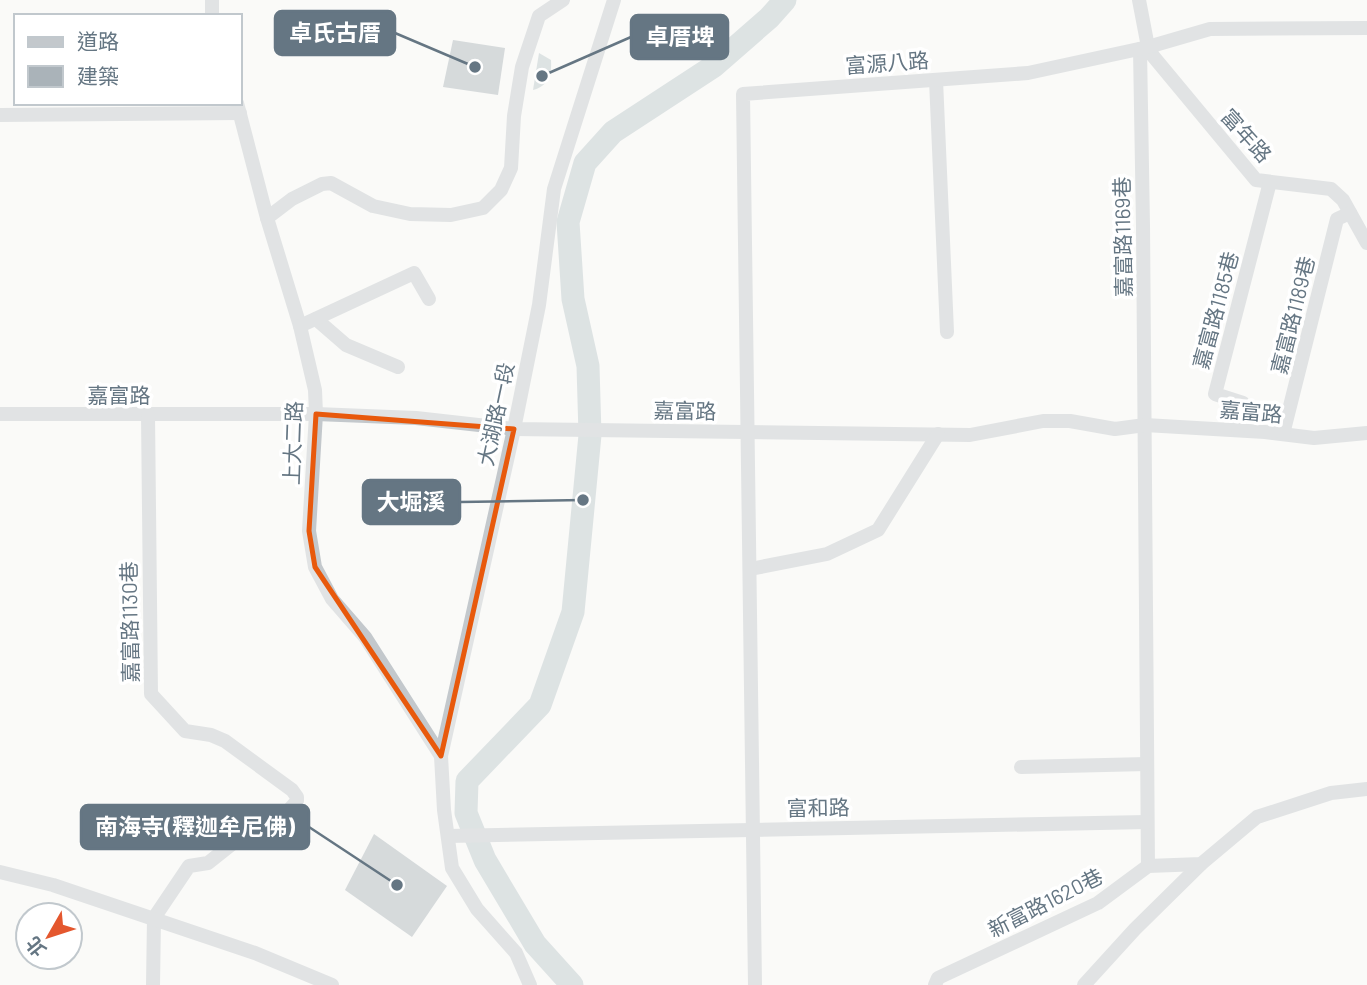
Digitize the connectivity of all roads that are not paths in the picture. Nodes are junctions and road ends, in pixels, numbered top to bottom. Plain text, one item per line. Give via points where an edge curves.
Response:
1 (563, 0) edge
2 (614, 0) edge
3 (1139, 0) edge
4 (1367, 28) edge
5 (1144, 48) junction
6 (936, 79) junction
7 (239, 108) edge
8 (0, 115) edge
9 (1270, 182) junction
10 (1350, 213) junction
11 (267, 218) junction
12 (1367, 243) edge
13 (429, 299) dead end
14 (316, 319) junction
15 (300, 326) junction
16 (947, 332) dead end
17 (398, 367) dead end
18 (0, 414) edge
19 (316, 414) junction
20 (148, 415) junction
21 (1145, 425) junction
22 (514, 429) junction
23 (1238, 430) junction
24 (748, 432) junction
25 (1367, 433) edge
26 (938, 434) junction
27 (1283, 434) junction
28 (750, 569) junction
29 (441, 756) junction
30 (1147, 764) junction
31 (1021, 767) dead end
32 (1367, 789) edge
33 (1147, 822) junction
34 (753, 830) junction
35 (453, 835) junction
36 (1201, 864) junction
37 (1148, 866) junction
38 (0, 872) edge
39 (154, 918) junction
40 (153, 985) edge
41 (332, 985) edge
42 (530, 985) edge
43 (755, 985) edge
44 (935, 985) edge
45 (1084, 985) edge

1 - 11 street via 539,16 522,67 512,168 501,190 483,208 451,215 410,214 373,206 331,183 292,199
2 - 22 street, 大湖路一段 via 554,189 539,305
3 - 5 street, 富年路
4 - 5 street, 富源八路 via 1210,29
5 - 6 street, 富源八路 via 1028,73
5 - 9 street, 富年路 via 1242,166 1256,180
5 - 21 street, 嘉富路1169巷
6 - 16 street
6 - 24 street, 富源八路 via 743,94
7 - 8 street
7 - 11 street, 上大二路
9 - 10 street, 富年路 via 1331,189
9 - 23 street, 嘉富路1185巷 via 1214,394 1243,403
10 - 12 street, 富年路
10 - 27 street, 嘉富路1189巷 via 1337,219
11 - 15 street, 上大二路
13 - 14 street via 414,273
14 - 15 street
14 - 17 street via 346,345
15 - 19 street, 上大二路
18 - 20 street, 嘉富路
19 - 20 street, 嘉富路
19 - 22 street, 嘉富路 via 416,418
19 - 29 street, 上大二路 via 309,531 315,567 332,599 365,637
20 - 39 street, 嘉富路1130巷 via 151,694 185,732 225,741 297,797 265,837 242,836 208,863 189,866
21 - 23 street, 嘉富路
21 - 26 street, 嘉富路 via 1115,429 1043,421 970,435
21 - 30 street, 嘉富路1169巷
22 - 24 street, 嘉富路
22 - 29 street, 大湖路一段
23 - 27 street, 嘉富路
24 - 26 street, 嘉富路
24 - 28 street
25 - 27 street, 嘉富路 via 1314,438
26 - 28 street via 878,530 827,554
28 - 34 street
29 - 35 street, 大湖路一段 via 444,810
30 - 31 street
30 - 33 street, 嘉富路1169巷
32 - 36 street via 1331,793 1257,817
33 - 34 street, 富和路
33 - 37 street, 嘉富路1169巷
34 - 35 street, 富和路
34 - 43 street
35 - 42 street, 大湖路一段 via 452,868 477,909 516,953
36 - 37 street
36 - 45 street
37 - 44 street, 新富路1620巷 via 1098,903 938,978
38 - 39 street
39 - 40 street
39 - 41 street

